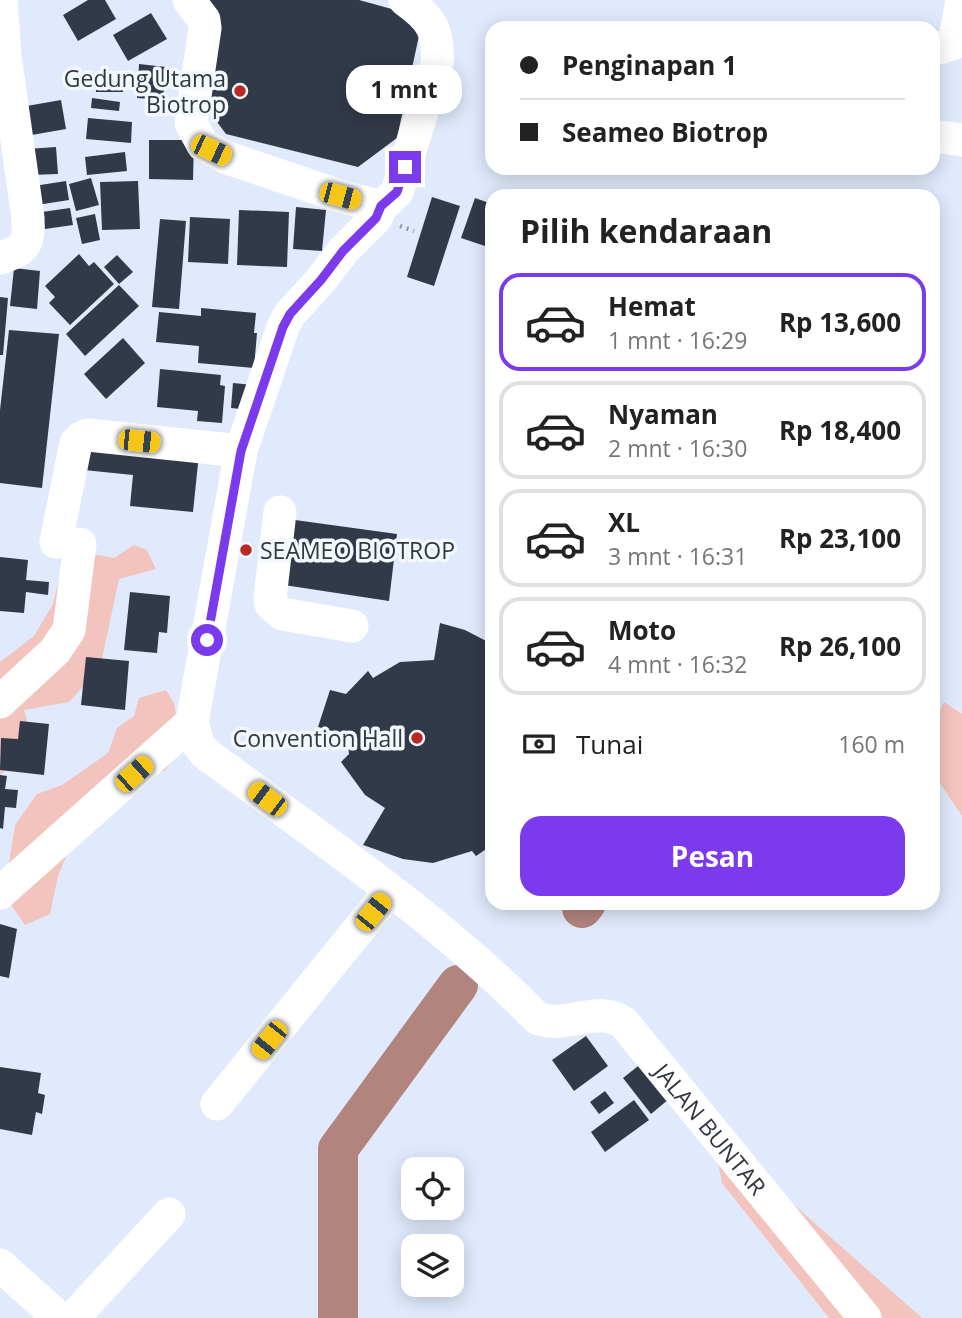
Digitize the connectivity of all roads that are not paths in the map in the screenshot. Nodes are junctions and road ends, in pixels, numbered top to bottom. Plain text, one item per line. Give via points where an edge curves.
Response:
1 (1, 0) edge
2 (189, 0) edge
3 (405, 0) edge
4 (962, 1) edge
5 (950, 46) edge
6 (940, 137) edge
7 (962, 140) edge
8 (381, 206) junction
9 (0, 258) edge
10 (241, 451) junction
11 (281, 513) dead end
12 (352, 626) dead end
13 (0, 702) edge
14 (192, 722) junction
15 (390, 891) junction
16 (0, 894) edge
17 (218, 1104) dead end
18 (169, 1214) dead end
19 (0, 1265) edge
20 (59, 1318) edge
21 (73, 1318) edge
22 (865, 1318) edge

1 - 9 street via 28,239 14,254
2 - 8 street via 205,28 191,123 202,145 225,157
3 - 8 street via 422,12 434,29 437,64 397,192
4 - 5 street
6 - 7 street
8 - 10 street via 376,218 290,314
10 - 13 street via 88,435 80,438 68,543 69,630 54,651
10 - 14 street
11 - 12 street via 271,604 282,614
14 - 15 street, JALAN BUNTAR via 205,752
14 - 16 street
15 - 17 street
15 - 22 street, JALAN BUNTAR via 537,1018 548,1022 605,1014 624,1023
18 - 21 street
19 - 20 street

